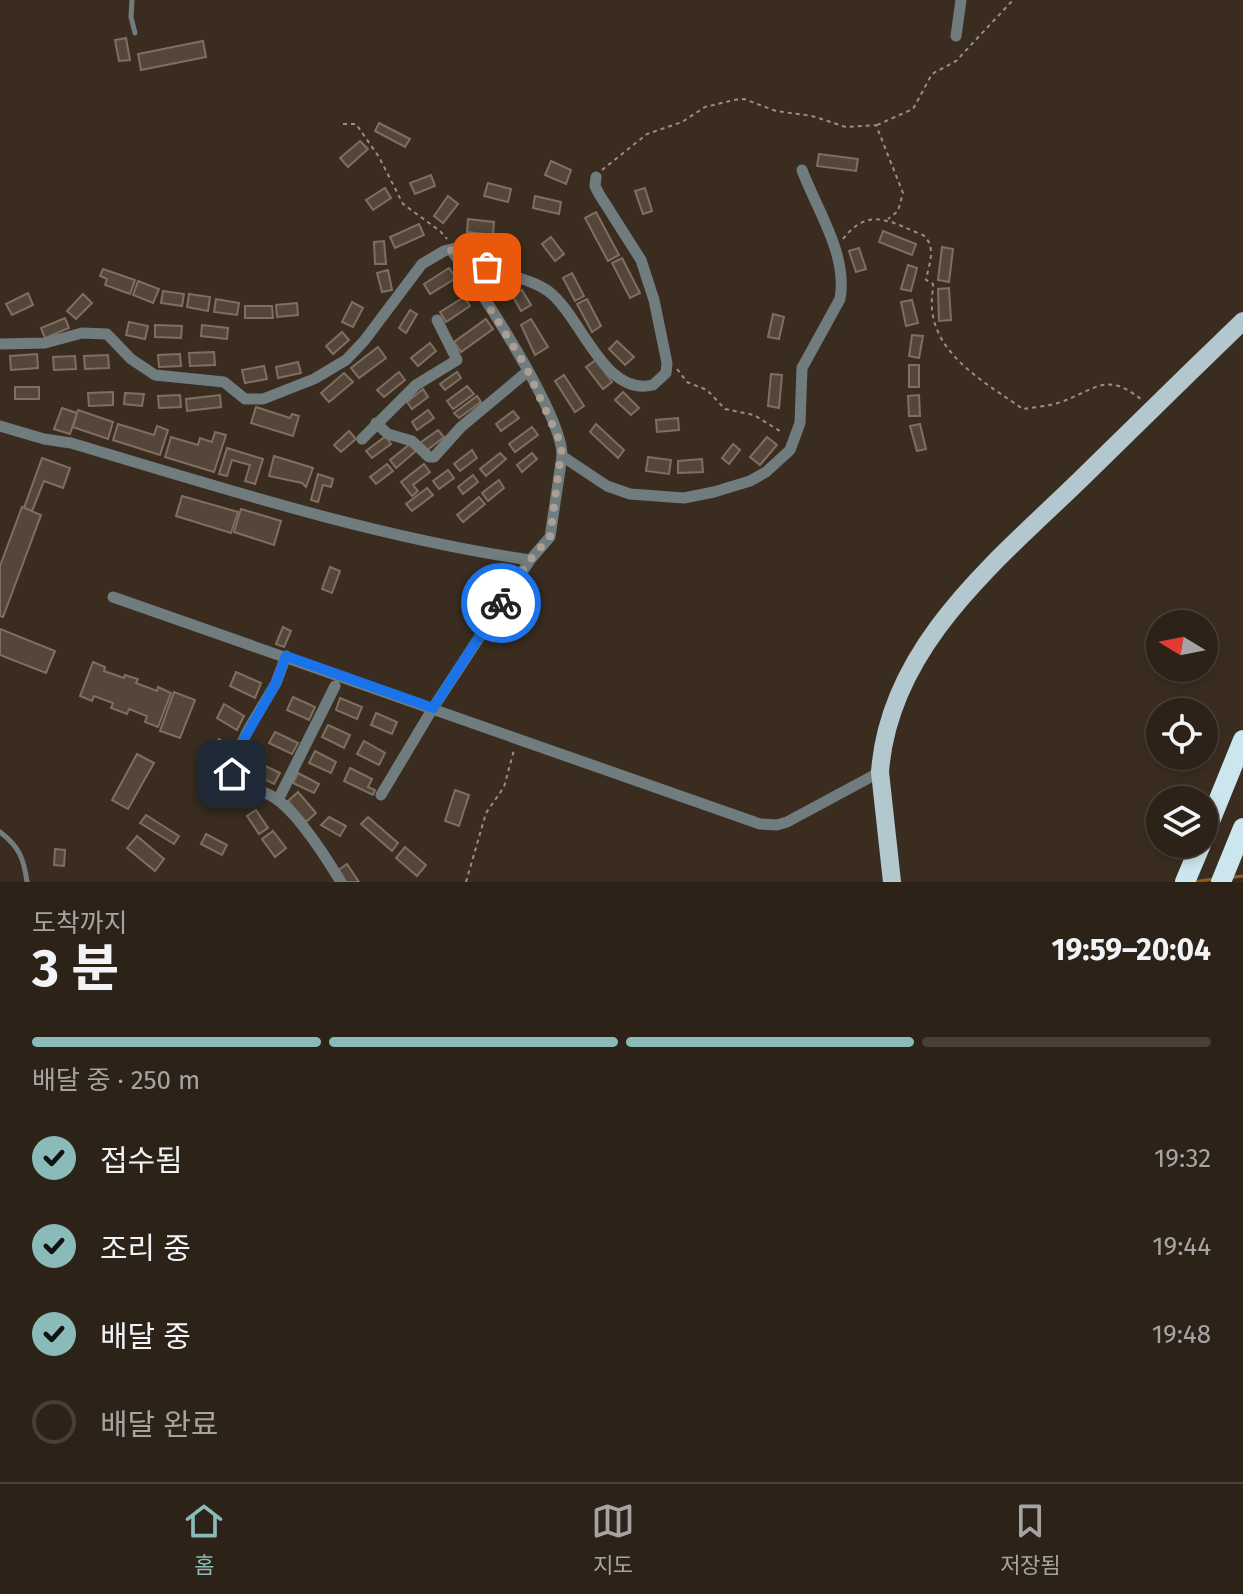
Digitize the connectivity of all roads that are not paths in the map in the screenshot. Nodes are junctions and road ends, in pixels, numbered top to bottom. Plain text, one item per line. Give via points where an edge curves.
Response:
1 (132, 0) edge
2 (961, 0) edge
3 (135, 33) dead end
4 (956, 36) dead end
5 (802, 170) dead end
6 (596, 177) road end
7 (451, 250) junction
8 (437, 320) dead end
9 (1243, 321) edge
10 (0, 344) edge
11 (528, 371) junction
12 (376, 423) junction
13 (0, 426) edge
14 (362, 439) dead end
15 (562, 456) junction
16 (530, 560) junction
17 (113, 597) dead end
18 (286, 656) junction
19 (335, 686) dead end
20 (433, 708) junction
21 (1243, 740) edge
22 (880, 772) junction
23 (381, 795) dead end
24 (278, 800) junction
25 (1218, 802) edge
26 (1243, 828) edge
27 (0, 832) edge
28 (1225, 874) edge
29 (27, 882) edge
30 (341, 882) edge
31 (892, 882) edge

1 - 3 lane
2 - 4 street
5 - 15 street via 836,253 842,288 802,368 800,423 790,450 750,481 684,498 618,491
6 - 7 street via 599,194 648,278 667,363 666,373 653,385 630,385 603,363 552,293 487,267 459,247
7 - 10 street via 411,275 346,360 263,399 245,399 224,382 155,375 107,334
7 - 11 street
8 - 12 street via 457,360 416,385
9 - 22 main road via 940,622 897,701
11 - 12 street via 434,457
11 - 15 street via 556,430
12 - 14 street
13 - 16 street via 328,517
15 - 16 street via 550,537
16 - 20 street
17 - 18 street
18 - 20 street
18 - 24 street via 230,768 237,779
19 - 24 street
20 - 22 street via 770,826
20 - 23 street
21 - 25 highway
22 - 31 main road
24 - 30 street
26 - 28 highway
27 - 29 lane via 19,848

